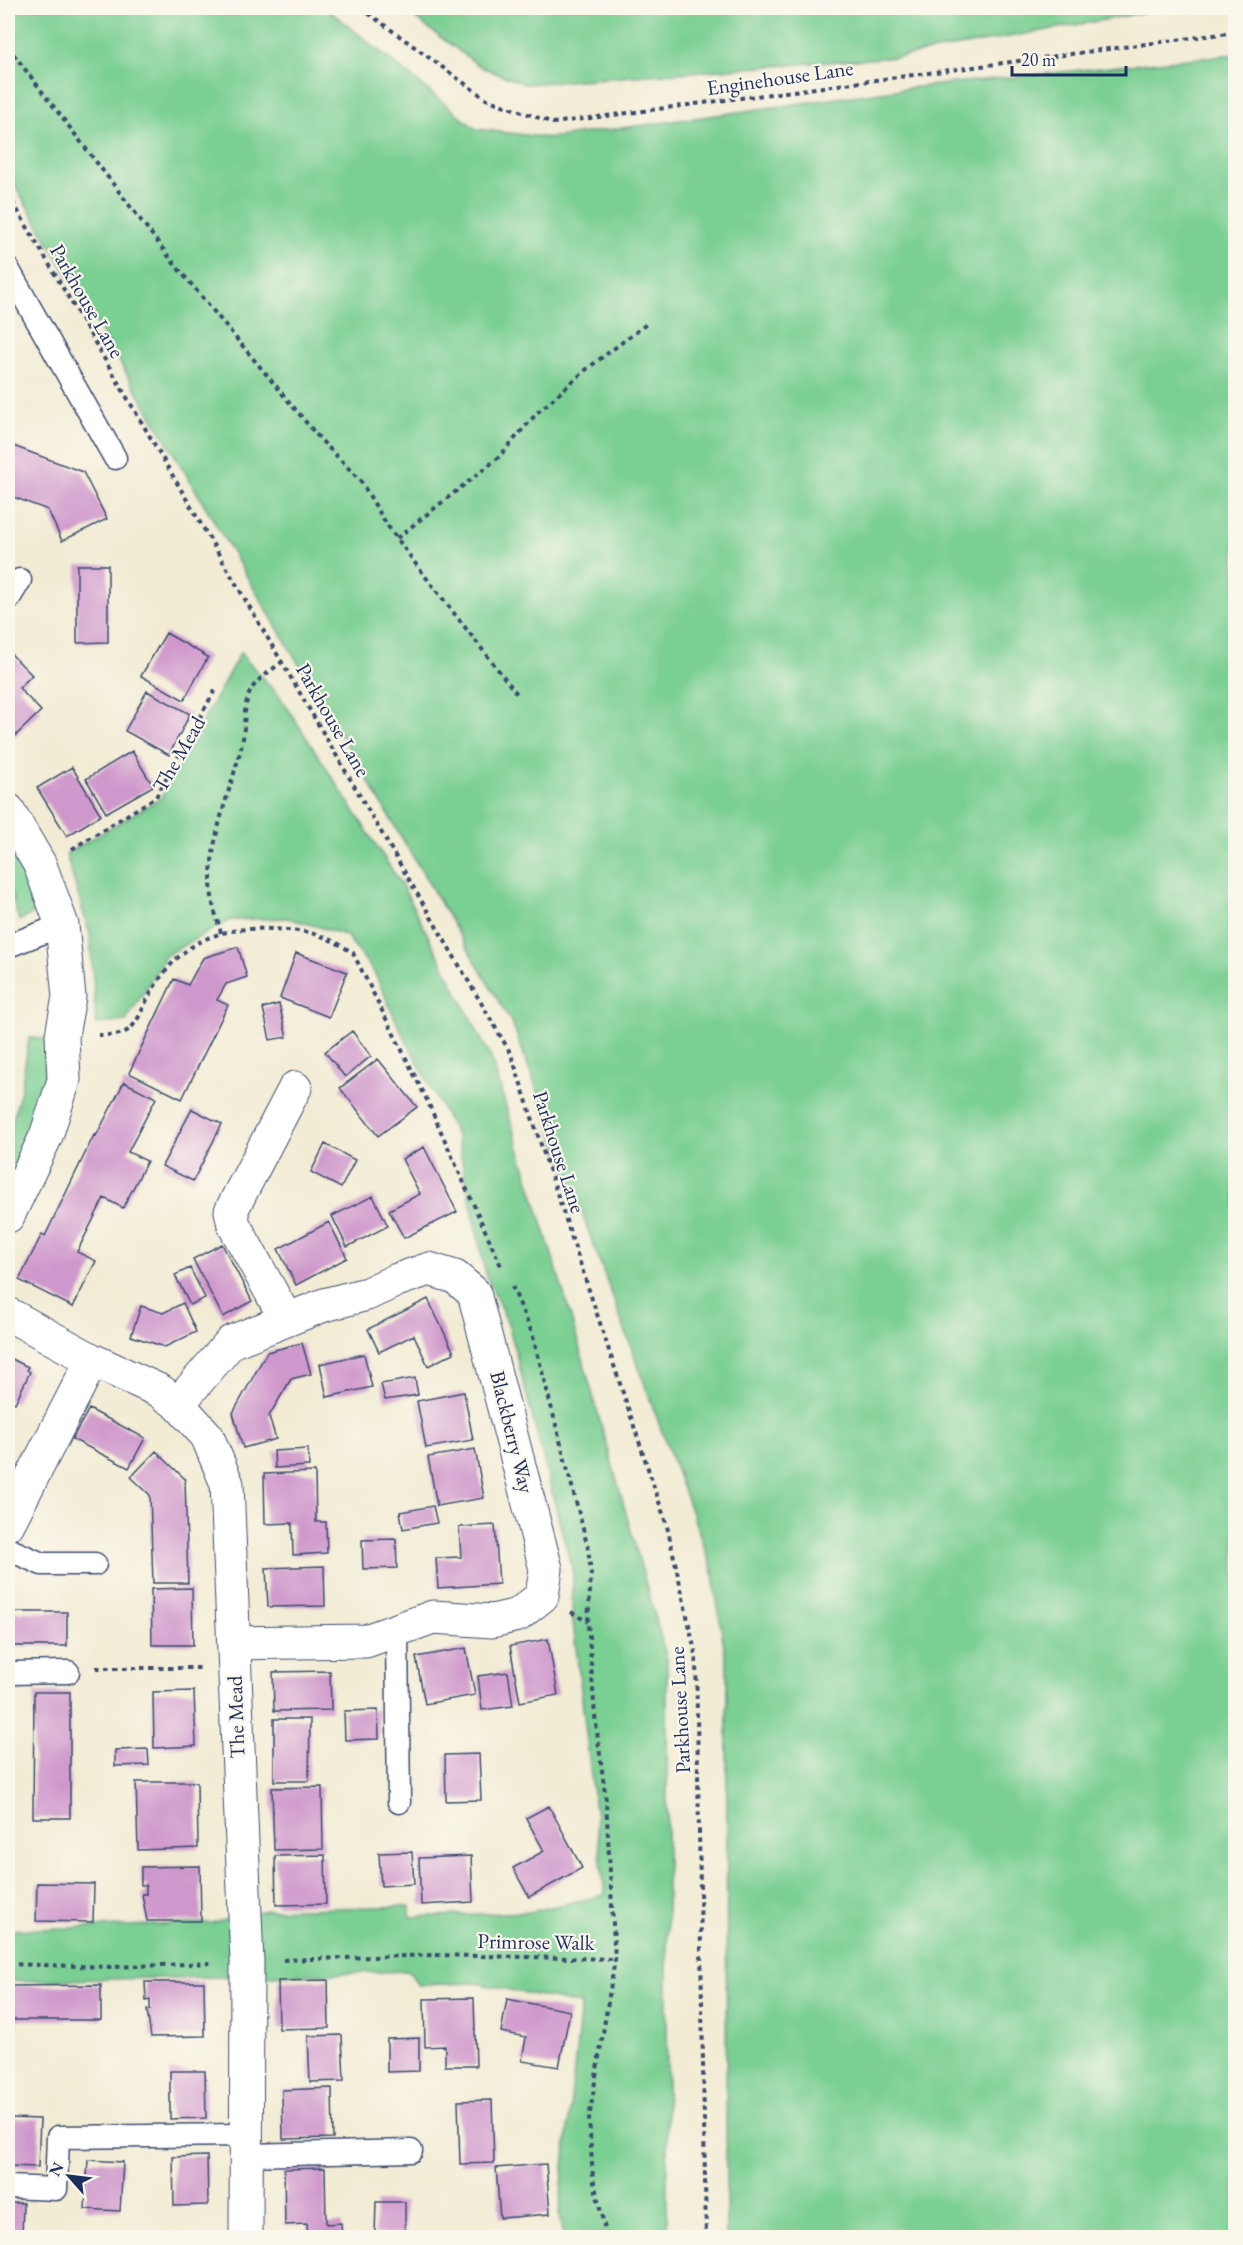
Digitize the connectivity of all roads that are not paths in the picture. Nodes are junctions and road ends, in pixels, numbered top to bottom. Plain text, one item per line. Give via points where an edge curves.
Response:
1 (8, 268) edge
2 (115, 458) dead end
3 (20, 580) dead end
4 (8, 600) edge
5 (8, 810) edge
6 (62, 925) junction
7 (8, 946) edge
8 (295, 1088) dead end
9 (8, 1216) edge
10 (8, 1314) edge
11 (286, 1319) junction
12 (92, 1360) junction
13 (178, 1404) junction
14 (8, 1524) edge
15 (8, 1549) edge
16 (95, 1564) dead end
17 (397, 1631) junction
18 (233, 1655) junction
19 (68, 1672) road end
20 (8, 1673) edge
21 (399, 1802) dead end
22 (245, 2145) junction
23 (411, 2151) dead end
24 (8, 2187) edge
25 (246, 2238) edge

1 - 2 lane
3 - 4 lane
5 - 6 street via 40,868
6 - 7 lane
6 - 9 street via 69,997 62,1035 64,1080 46,1136
8 - 11 street via 231,1211 234,1225
10 - 12 street, The Mead
11 - 13 street, Blackberry Way via 231,1342
11 - 17 street, Blackberry Way via 367,1294 429,1269 455,1277 474,1293 546,1569 542,1596 518,1615 492,1621 433,1617
12 - 13 street, The Mead via 160,1391
12 - 14 street
13 - 18 street, The Mead via 207,1436 227,1484
15 - 16 lane via 42,1564
17 - 18 street, Blackberry Way via 366,1641
17 - 21 lane
18 - 22 street, The Mead via 247,1962
19 - 20 lane
22 - 23 lane
22 - 24 lane via 58,2137 56,2189
22 - 25 street, The Mead

